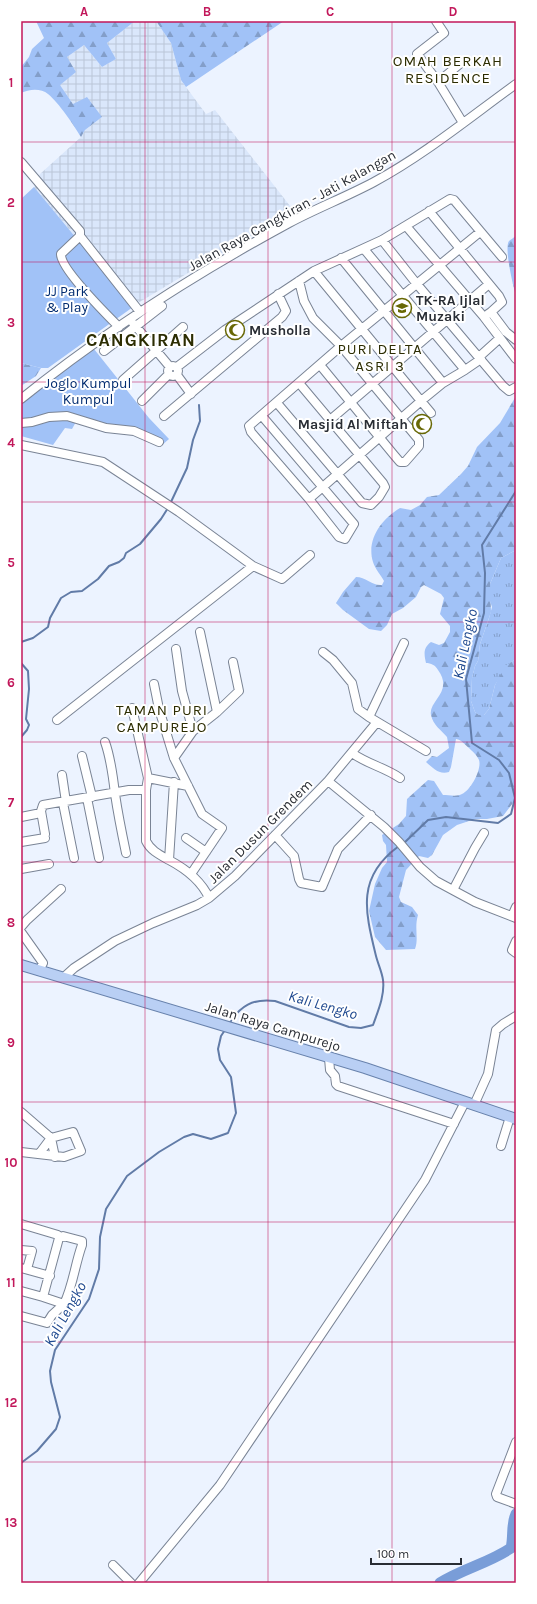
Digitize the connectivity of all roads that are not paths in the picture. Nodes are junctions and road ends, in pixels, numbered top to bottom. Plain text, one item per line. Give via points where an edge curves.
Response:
1 (436, 21) edge
2 (461, 62) dead end
3 (438, 82) junction
4 (516, 84) edge
5 (463, 123) junction
6 (21, 162) edge
7 (429, 212) junction
8 (406, 226) junction
9 (480, 232) junction
10 (80, 236) junction
11 (382, 240) junction
12 (364, 249) junction
13 (460, 249) junction
14 (502, 257) dead end
15 (341, 258) junction
16 (439, 265) junction
17 (314, 271) junction
18 (299, 281) junction
19 (416, 284) junction
20 (489, 284) junction
21 (278, 294) junction
22 (403, 295) junction
23 (469, 301) junction
24 (162, 306) dead end
25 (385, 310) junction
26 (140, 312) junction
27 (488, 314) junction
28 (447, 319) junction
29 (133, 323) junction
30 (118, 327) junction
31 (183, 327) dead end
32 (361, 329) junction
33 (434, 331) junction
34 (500, 338) junction
35 (516, 340) edge
36 (341, 346) junction
37 (415, 347) junction
38 (104, 351) dead end
39 (155, 351) junction
40 (480, 358) junction
41 (516, 359) edge
42 (320, 365) junction
43 (392, 367) junction
44 (465, 370) junction
45 (173, 371) junction
46 (123, 380) dead end
47 (299, 383) junction
48 (443, 383) junction
49 (372, 384) junction
50 (516, 387) edge
51 (191, 394) junction
52 (21, 399) edge
53 (142, 401) dead end
54 (421, 401) junction
55 (277, 403) junction
56 (351, 403) junction
57 (431, 413) dead end
58 (164, 416) dead end
59 (262, 416) junction
60 (402, 419) junction
61 (330, 420) junction
62 (21, 423) edge
63 (380, 438) junction
64 (159, 442) dead end
65 (21, 445) edge
66 (361, 455) junction
67 (338, 474) junction
68 (323, 488) junction
69 (309, 499) junction
70 (310, 555) dead end
71 (253, 566) junction
72 (200, 632) dead end
73 (404, 643) dead end
74 (176, 649) dead end
75 (323, 652) dead end
76 (234, 662) dead end
77 (154, 684) dead end
78 (132, 708) dead end
79 (217, 712) junction
80 (369, 717) junction
81 (57, 720) dead end
82 (377, 722) junction
83 (193, 732) junction
84 (105, 742) dead end
85 (426, 751) dead end
86 (352, 753) junction
87 (82, 756) dead end
88 (174, 758) junction
89 (62, 775) dead end
90 (148, 778) junction
91 (400, 778) dead end
92 (328, 781) junction
93 (174, 782) junction
94 (188, 786) junction
95 (146, 790) junction
96 (115, 793) junction
97 (90, 798) junction
98 (65, 802) junction
99 (36, 814) dead end
100 (371, 815) junction
101 (21, 817) edge
102 (484, 833) dead end
103 (275, 835) junction
104 (186, 838) dead end
105 (21, 842) edge
106 (206, 852) junction
107 (126, 853) dead end
108 (74, 858) dead end
109 (99, 858) dead end
110 (168, 860) junction
111 (49, 864) dead end
112 (21, 869) edge
113 (191, 874) junction
114 (61, 890) dead end
115 (453, 890) junction
116 (209, 898) junction
117 (516, 907) edge
118 (514, 917) edge
119 (21, 928) edge
120 (21, 932) edge
121 (516, 941) edge
122 (516, 953) edge
123 (21, 965) edge
124 (39, 971) junction
125 (63, 978) junction
126 (516, 1016) edge
127 (329, 1058) junction
128 (470, 1104) junction
129 (21, 1112) edge
130 (513, 1118) edge
131 (454, 1124) junction
132 (51, 1138) junction
133 (501, 1146) dead end
134 (21, 1152) edge
135 (39, 1154) junction
136 (55, 1157) junction
137 (21, 1224) edge
138 (59, 1238) junction
139 (21, 1250) edge
140 (24, 1268) edge
141 (50, 1276) junction
142 (21, 1291) edge
143 (44, 1297) junction
144 (64, 1304) junction
145 (21, 1316) edge
146 (516, 1442) edge
147 (516, 1504) edge
148 (114, 1564) dead end
149 (131, 1583) edge
150 (139, 1583) edge

1 - 3 street via 444,33 417,54
2 - 3 street
3 - 5 street
4 - 5 street, Jalan Raya Cangkiran - Jati Kalangan
5 - 26 street, Jalan Raya Cangkiran - Jati Kalangan via 374,182 271,234
6 - 10 street via 80,231
7 - 8 street
7 - 9 street via 453,199
7 - 13 street
8 - 11 street
8 - 16 street
9 - 13 street
9 - 14 street
10 - 26 street
10 - 30 street via 61,254 62,262
11 - 12 street
11 - 19 street
12 - 15 street
12 - 22 street
13 - 16 street
13 - 20 street
15 - 17 street
15 - 25 street
16 - 19 street
16 - 23 street
17 - 18 street
17 - 32 street
18 - 21 street
18 - 36 street via 304,301 313,318
19 - 22 street
19 - 28 street
20 - 23 street
20 - 27 street via 502,302
21 - 45 street via 225,330
21 - 51 street via 285,314
22 - 25 street
22 - 33 street
23 - 27 street
23 - 28 street
24 - 29 street
25 - 32 street
25 - 37 street
26 - 29 street, Jalan Raya Cangkiran - Jati Kalangan
27 - 34 street
27 - 35 street
28 - 33 street
28 - 40 street
29 - 30 street, Jalan Raya Cangkiran - Jati Kalangan
29 - 38 street
29 - 39 street
30 - 52 street, Jalan Raya Cangkiran - Jati Kalangan
31 - 39 street
32 - 36 street
32 - 43 street
33 - 37 street
33 - 44 street
34 - 40 street
34 - 41 street
36 - 42 street
36 - 49 street
37 - 43 street
37 - 48 street
39 - 45 street
39 - 46 street
40 - 44 street
40 - 50 street via 506,389 511,391
42 - 47 street
42 - 56 street
43 - 49 street
43 - 54 street
44 - 48 street
45 - 51 street
45 - 53 street
47 - 55 street
47 - 61 street
48 - 54 street
49 - 56 street
49 - 60 street
51 - 58 street
54 - 57 street
54 - 60 street
55 - 59 street
55 - 67 street
56 - 61 street
56 - 63 street
59 - 68 street
59 - 69 street via 249,426 251,432
60 - 63 street
60 - 63 street via 420,443 405,462 400,462
61 - 66 street
62 - 64 street via 68,416 106,428 134,431
63 - 66 street
65 - 71 street via 103,462 179,512
66 - 67 street
66 - 67 street via 385,487 371,505 362,503
67 - 68 street
68 - 69 street
68 - 69 street via 354,524 347,537 339,537
70 - 71 street via 282,579
71 - 81 street
72 - 79 street
73 - 80 street
74 - 83 street via 182,691
75 - 80 street via 352,682 358,709
76 - 79 street via 238,691
77 - 88 street
78 - 90 street
79 - 83 street
80 - 82 street
82 - 85 street
82 - 86 street, Jalan Dusun Grendem
83 - 88 street
84 - 96 street
86 - 91 street via 362,760 388,769
86 - 92 street, Jalan Dusun Grendem
87 - 97 street
88 - 94 street
89 - 98 street
90 - 93 street
90 - 95 street
92 - 100 street, Jalan Dusun Grendem
92 - 103 street, Jalan Dusun Grendem
93 - 94 street
93 - 110 street
94 - 106 street via 202,814 222,828
95 - 96 street
95 - 110 street via 146,841 160,856
96 - 97 street
96 - 107 street
97 - 98 street
97 - 109 street
98 - 105 street via 43,805 41,808 45,836
98 - 108 street
99 - 101 street
100 - 103 street via 338,849 322,887 301,883 294,856
100 - 115 street, Jalan Dusun Grendem via 420,867 436,881
102 - 115 street
103 - 116 street, Jalan Dusun Grendem via 235,876
104 - 106 street
106 - 113 street
110 - 113 street
111 - 112 street
113 - 116 street via 205,888
114 - 119 street
115 - 118 street, Jalan Dusun Grendem via 475,902
116 - 125 street, Jalan Dusun Grendem via 115,941
117 - 118 street
120 - 124 street via 43,963
121 - 122 street via 512,950
123 - 124 main road, Jalan Raya Campurejo
124 - 125 main road, Jalan Raya Campurejo
125 - 127 main road, Jalan Raya Campurejo
126 - 128 street via 496,1030 488,1074
127 - 128 main road, Jalan Raya Campurejo
127 - 131 street via 330,1070 338,1086
128 - 130 main road, Jalan Raya Campurejo
128 - 131 street
129 - 132 street
130 - 133 street
131 - 150 street via 425,1180 220,1485
132 - 135 street
132 - 136 street
132 - 136 street via 73,1132 81,1152
134 - 135 street
135 - 136 street
137 - 138 street via 58,1235
138 - 141 street
138 - 144 street via 63,1236 82,1241 70,1291
139 - 140 street via 32,1251
140 - 141 street
141 - 143 street
142 - 143 street
143 - 144 street
144 - 145 street via 47,1323
146 - 147 street via 496,1494 497,1497
148 - 149 street

